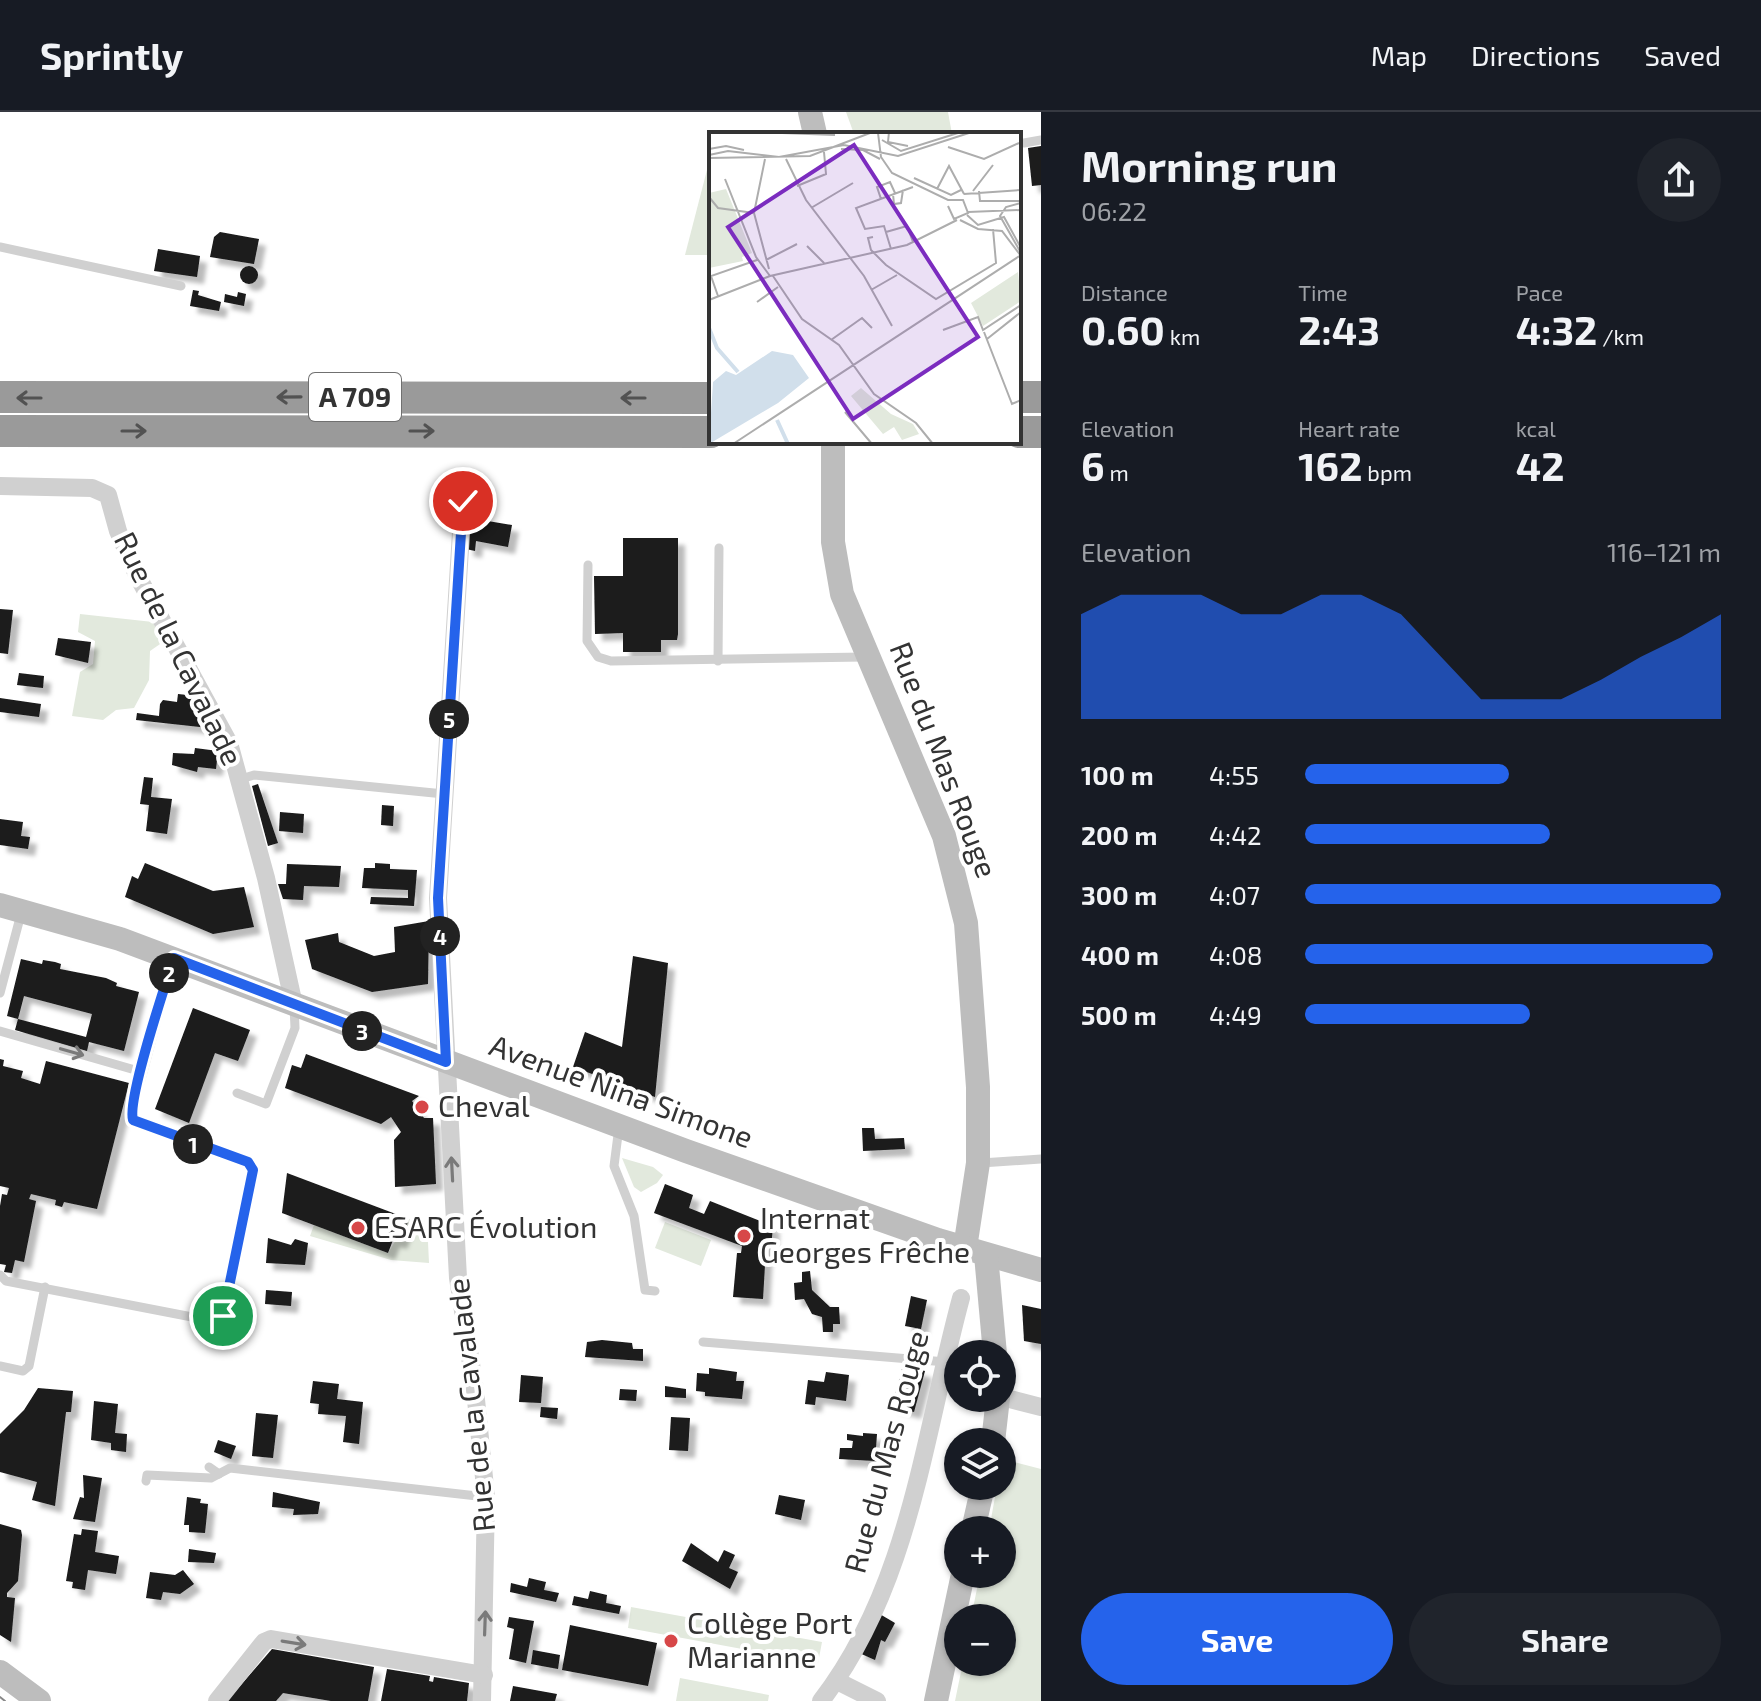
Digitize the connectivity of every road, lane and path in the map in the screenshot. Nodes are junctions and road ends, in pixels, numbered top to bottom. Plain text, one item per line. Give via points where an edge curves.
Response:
1 (810, 112) edge
2 (815, 132) edge
3 (1041, 140) edge
4 (1024, 143) dead end
5 (0, 247) edge
6 (181, 286) dead end
7 (0, 397) edge
8 (709, 398) edge
9 (0, 431) edge
10 (709, 432) edge
11 (833, 444) edge
12 (0, 486) edge
13 (463, 501) dead end
14 (719, 548) dead end
15 (588, 565) dead end
16 (871, 656) junction
17 (718, 661) junction
18 (241, 779) junction
19 (444, 794) junction
20 (11, 908) edge
21 (174, 958) junction
22 (0, 993) edge
23 (294, 1005) junction
24 (1, 1032) edge
25 (446, 1062) junction
26 (142, 1072) junction
27 (237, 1093) dead end
28 (619, 1126) junction
29 (1041, 1159) edge
30 (978, 1163) junction
31 (976, 1252) junction
32 (1041, 1270) edge
33 (2, 1280) edge
34 (45, 1287) junction
35 (655, 1291) dead end
36 (961, 1298) dead end
37 (951, 1340) edge
38 (992, 1340) edge
39 (703, 1342) dead end
40 (944, 1362) edge
41 (0, 1366) edge
42 (944, 1369) edge
43 (1016, 1401) edge
44 (1041, 1407) edge
45 (209, 1467) dead end
46 (219, 1474) junction
47 (146, 1481) dead end
48 (486, 1497) junction
49 (960, 1588) edge
50 (0, 1672) edge
51 (484, 1675) junction
52 (837, 1681) junction
53 (39, 1701) edge
54 (217, 1701) edge
55 (482, 1701) edge
56 (821, 1701) edge
57 (877, 1701) edge
58 (936, 1701) edge

1 - 2 street
3 - 4 lane
5 - 6 lane
8 -> 7 highway, A 709
9 -> 10 highway, A 709
11 - 16 street, Rue du Mas Rouge via 833,542 842,594
12 - 18 street, Rue de la Cavalade via 92,488 108,495 137,575 218,718
13 - 19 street, Rue de la Cavalade
14 - 17 lane
15 - 17 lane via 587,641 598,657
16 - 17 lane
16 - 30 street, Rue du Mas Rouge via 959,885 970,959
18 - 19 lane via 254,775
18 - 23 street, Rue de la Cavalade
19 - 25 street, Rue de la Cavalade via 438,898
20 - 21 street, Avenue Nina Simone
20 - 22 lane
21 - 23 street, Avenue Nina Simone
21 - 26 lane
23 - 25 street, Avenue Nina Simone
23 - 27 lane via 295,1028 266,1104
24 -> 26 lane
25 - 28 street, Avenue Nina Simone
48 -> 25 street, Rue de la Cavalade via 458,1278
26 - 34 lane via 133,1120 253,1168 223,1323
28 - 31 street, Avenue Nina Simone
28 - 35 lane via 614,1166 634,1216 645,1290
29 - 30 lane
30 - 31 street, Rue du Mas Rouge
31 - 32 street, Avenue Nina Simone
31 - 38 street, Rue du Mas Rouge
33 - 34 lane
34 - 41 lane via 29,1366 23,1371
36 - 37 street, Rue du Mas Rouge
39 - 40 lane
42 - 52 street, Rue du Mas Rouge via 884,1592
43 - 44 street
45 - 46 lane
46 - 47 lane via 147,1475
46 - 48 lane via 230,1468
51 -> 48 street, Rue de la Cavalade
49 - 58 street
50 - 53 street
54 -> 51 street via 271,1639
51 - 55 street, Rue de la Cavalade
52 - 56 street, Rue du Mas Rouge
52 - 57 street

